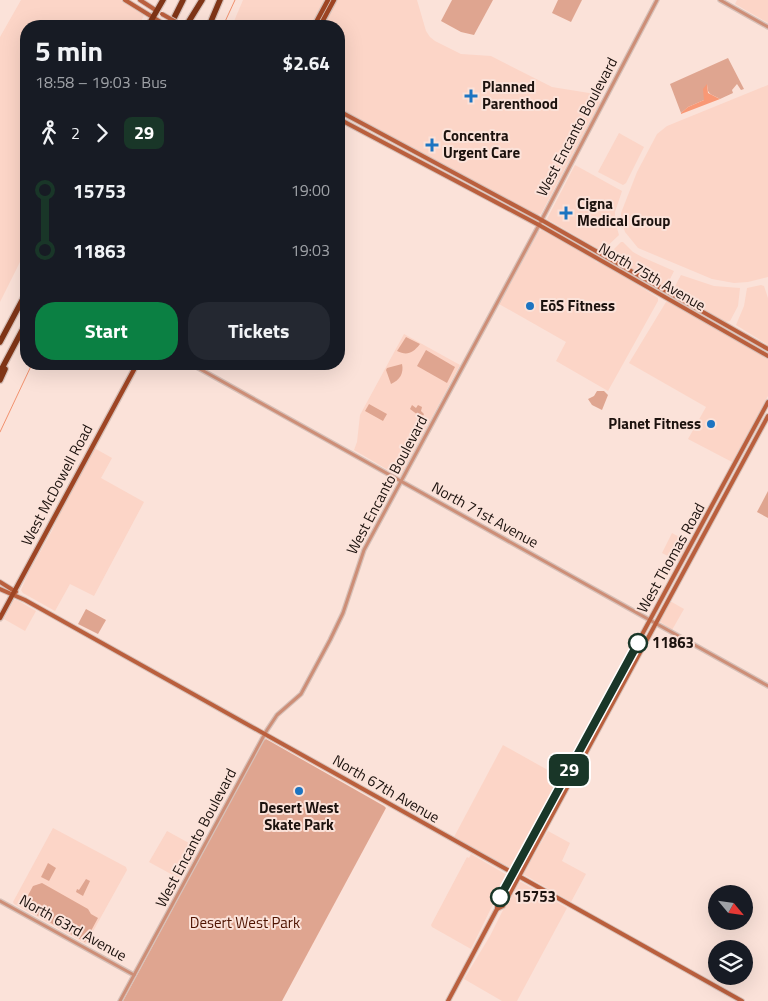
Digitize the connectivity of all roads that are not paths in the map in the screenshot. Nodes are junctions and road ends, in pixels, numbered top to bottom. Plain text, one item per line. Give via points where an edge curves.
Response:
1 (125, 0) edge
2 (140, 0) edge
3 (163, 0) edge
4 (184, 0) edge
5 (202, 0) edge
6 (220, 0) edge
7 (328, 0) edge
8 (334, 0) edge
9 (657, 0) edge
10 (720, 0) edge
11 (159, 12) junction
12 (156, 19) joint
13 (172, 20) edge
14 (174, 20) edge
15 (189, 20) edge
16 (212, 20) edge
17 (317, 20) edge
18 (323, 20) edge
19 (768, 27) edge
20 (345, 114) edge
21 (345, 122) edge
22 (445, 176) junction
23 (478, 186) junction
24 (486, 197) junction
25 (542, 220) junction
26 (539, 225) junction
27 (20, 304) edge
28 (20, 305) edge
29 (0, 335) edge
30 (19, 337) joint
31 (0, 342) edge
32 (768, 349) edge
33 (768, 356) edge
34 (134, 370) edge
35 (202, 370) edge
36 (0, 372) edge
37 (0, 380) edge
38 (768, 402) edge
39 (768, 416) edge
40 (401, 481) junction
41 (0, 582) edge
42 (0, 589) edge
43 (14, 593) junction
44 (0, 618) edge
45 (650, 620) junction
46 (655, 623) junction
47 (768, 686) edge
48 (612, 690) junction
49 (618, 693) junction
50 (590, 732) junction
51 (265, 734) junction
52 (595, 735) junction
53 (513, 873) junction
54 (518, 876) junction
55 (0, 900) edge
56 (497, 910) junction
57 (134, 975) junction
58 (120, 1001) edge
59 (448, 1001) edge
60 (742, 1001) edge

1 - 12 main road
2 - 11 main road
3 - 11 highway
4 - 13 highway
5 - 15 highway
6 - 16 highway
7 - 17 main road
8 - 18 main road
9 - 25 street, West Encanto Boulevard
10 - 19 street
11 - 12 highway
11 - 14 main road, bridge
20 - 23 main road, North 75th Avenue
21 - 22 main road, North 75th Avenue
22 - 23 main road via 472,187
22 - 24 main road, North 75th Avenue
23 - 24 main road
23 - 25 main road, North 75th Avenue
24 - 26 main road, North 75th Avenue
25 - 26 street, West Encanto Boulevard
25 - 32 main road, North 75th Avenue
26 - 33 main road, North 75th Avenue
26 - 40 street, West Encanto Boulevard
27 - 29 highway
28 - 31 highway
30 - 36 highway
30 - 37 highway
34 - 43 main road, West McDowell Road
35 - 40 street, North 71st Avenue
38 - 45 main road, West Thomas Road
39 - 46 main road, West Thomas Road
40 - 45 street, North 71st Avenue
40 - 51 street, West Encanto Boulevard via 361,555 340,621 304,690 277,715
41 - 43 main road, North 67th Avenue
42 - 43 main road, North 67th Avenue
43 - 44 main road, West McDowell Road
43 - 51 main road, North 67th Avenue
45 - 46 street, North 71st Avenue
45 - 48 main road, West Thomas Road
46 - 47 street, North 71st Avenue
46 - 49 main road, West Thomas Road
48 - 49 main road
48 - 50 main road, West Thomas Road
49 - 52 main road, West Thomas Road
50 - 52 main road
50 - 53 main road, West Thomas Road
51 - 53 main road, North 67th Avenue
51 - 57 street, West Encanto Boulevard
52 - 54 main road, West Thomas Road
53 - 54 main road, North 67th Avenue
53 - 56 main road, West Thomas Road via 497,903
54 - 56 main road, West Thomas Road via 503,906
54 - 60 main road, North 67th Avenue
55 - 57 street, North 63rd Avenue
56 - 59 main road, West Thomas Road
57 - 58 street, West Encanto Boulevard

